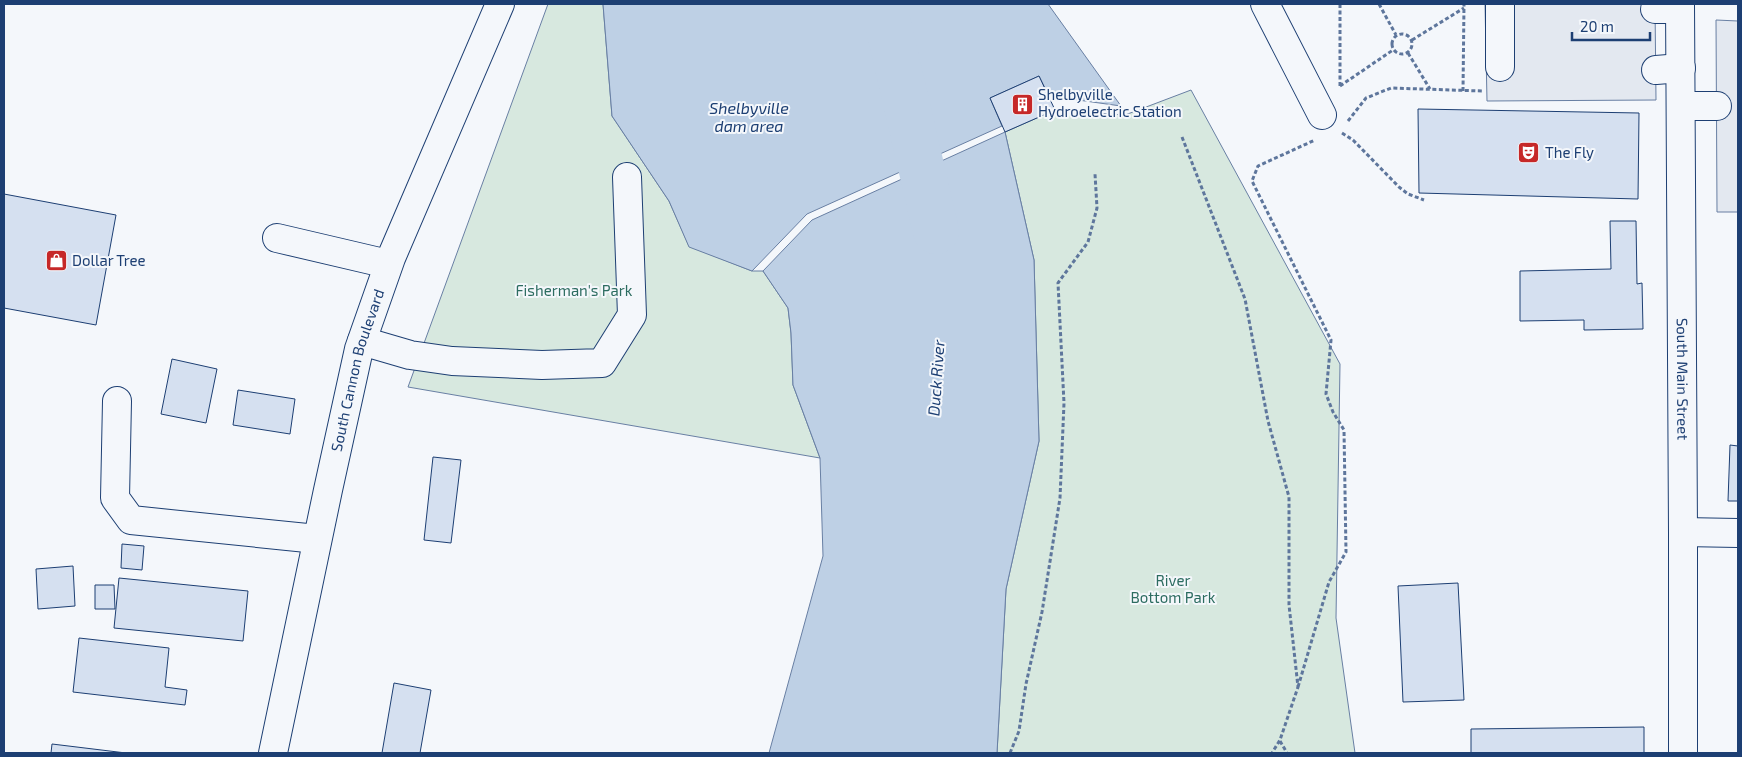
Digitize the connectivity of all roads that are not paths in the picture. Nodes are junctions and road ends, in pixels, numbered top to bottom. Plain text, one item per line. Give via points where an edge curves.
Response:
1 (500, 4) edge
2 (1265, 4) edge
3 (1500, 4) edge
4 (1672, 7) edge
5 (1500, 67) dead end
6 (1680, 106) junction
7 (1717, 106) dead end
8 (1331, 128) road end
9 (627, 177) dead end
10 (277, 238) dead end
11 (388, 264) junction
12 (362, 341) junction
13 (117, 401) dead end
14 (1683, 532) junction
15 (1738, 533) edge
16 (317, 539) junction
17 (273, 753) edge
18 (1683, 753) edge

1 - 11 main road, South Cannon Boulevard
2 - 8 main road
3 - 5 main road
4 - 6 main road, South Main Street via 1668,69
6 - 7 main road
6 - 14 main road, South Main Street
9 - 12 main road via 632,315 602,363 542,365 452,361 410,355
10 - 11 main road
11 - 12 main road, South Cannon Boulevard
12 - 16 main road, South Cannon Boulevard
13 - 16 main road via 115,498 131,520
14 - 15 main road
14 - 18 main road, South Main Street
16 - 17 main road, South Cannon Boulevard

